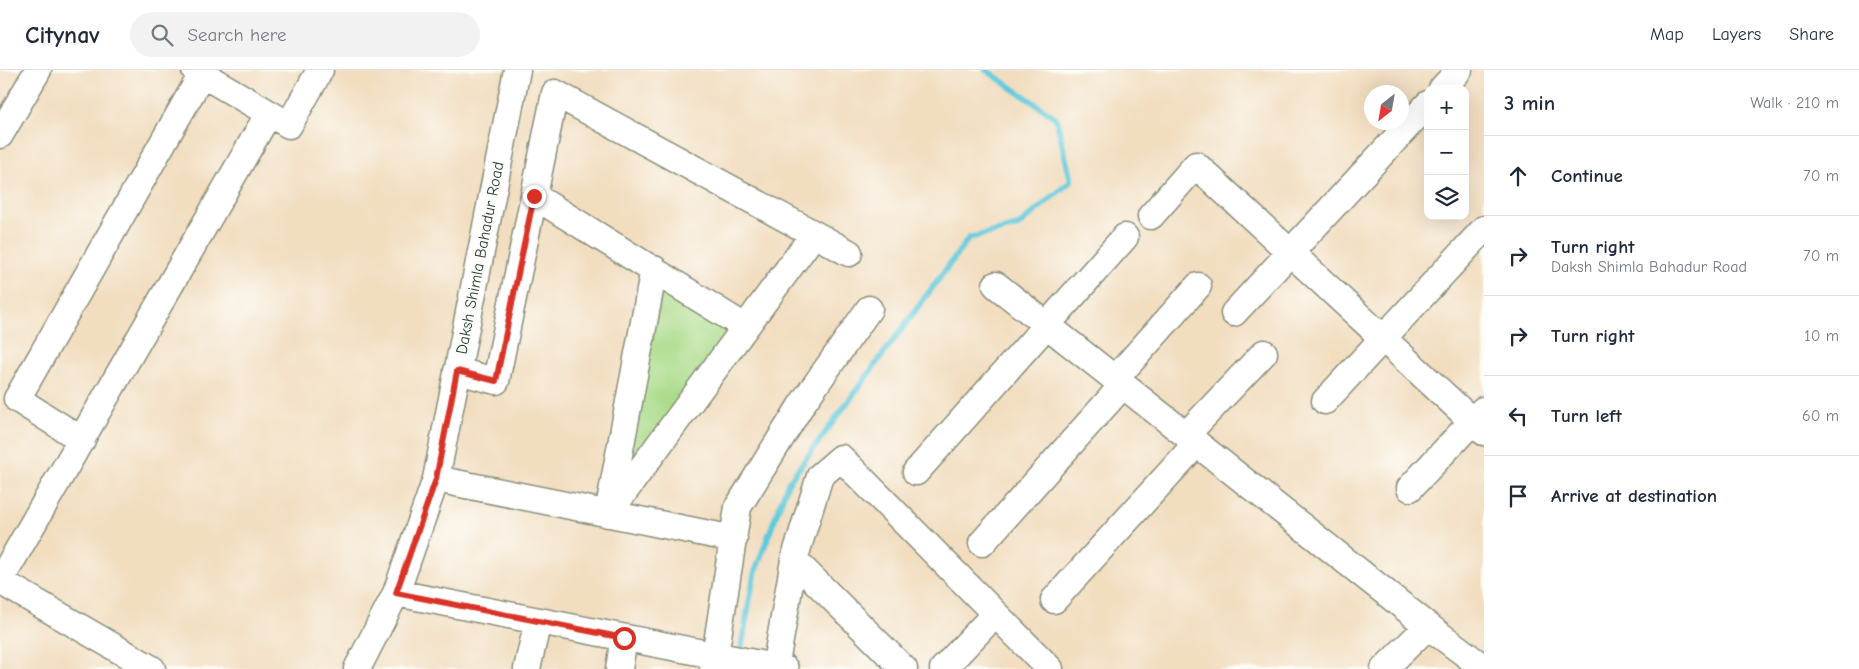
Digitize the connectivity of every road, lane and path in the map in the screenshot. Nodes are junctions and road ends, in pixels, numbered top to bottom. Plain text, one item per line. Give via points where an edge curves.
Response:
1 (38, 70) edge
2 (320, 70) edge
3 (517, 70) edge
4 (1459, 70) edge
5 (198, 72) edge
6 (1446, 85) edge
7 (1424, 108) edge
8 (269, 113) junction
9 (0, 136) edge
10 (534, 196) junction
11 (1151, 216) dead end
12 (1484, 229) edge
13 (814, 234) junction
14 (1125, 237) dead end
15 (849, 253) dead end
16 (1290, 253) junction
17 (654, 269) junction
18 (996, 285) dead end
19 (1198, 286) dead end
20 (870, 309) dead end
21 (1234, 313) dead end
22 (1048, 326) junction
23 (746, 327) junction
24 (1383, 338) junction
25 (1264, 353) dead end
26 (457, 371) junction
27 (1119, 382) junction
28 (1325, 401) dead end
29 (1480, 421) edge
30 (1192, 439) junction
31 (82, 440) junction
32 (916, 472) dead end
33 (436, 479) junction
34 (1410, 488) dead end
35 (608, 514) junction
36 (734, 539) junction
37 (982, 543) dead end
38 (794, 560) junction
39 (0, 581) edge
40 (396, 593) junction
41 (1054, 600) dead end
42 (995, 614) junction
43 (538, 621) junction
44 (1428, 626) junction
45 (624, 638) junction
46 (718, 661) edge
47 (121, 662) edge
48 (772, 667) edge
49 (1484, 668) edge
50 (152, 669) edge
51 (357, 669) edge
52 (527, 669) edge
53 (619, 669) edge
54 (904, 669) edge
55 (943, 669) edge
56 (1050, 669) edge
57 (1384, 669) edge

1 - 9 street
2 - 8 street via 288,125
3 - 26 street, Daksh Shimla Bahadur Road
4 - 6 street
5 - 8 street
5 - 31 street via 17,399
7 - 16 street
8 - 31 street
10 - 13 street via 555,93
10 - 17 street
10 - 26 street via 496,381
11 - 16 street via 1196,166
12 - 24 street
13 - 15 street
13 - 23 street
14 - 22 street
16 - 21 street
16 - 24 street
17 - 23 street
17 - 35 street
18 - 22 street
19 - 27 street
20 - 36 street via 802,404 738,507
22 - 27 street
22 - 32 street
23 - 35 street
24 - 28 street
24 - 29 street
25 - 30 street
26 - 33 street, Daksh Shimla Bahadur Road
27 - 30 street
27 - 37 street
29 - 34 street
30 - 41 street
30 - 44 street
31 - 39 street
33 - 35 street
33 - 40 street, Daksh Shimla Bahadur Road
35 - 36 street
36 - 46 street
38 - 42 street via 820,476 840,458
38 - 48 street
38 - 54 street
39 - 47 street
40 - 43 street
40 - 51 street, Daksh Shimla Bahadur Road
42 - 55 street
42 - 56 street
43 - 45 street
43 - 52 street
44 - 49 street
44 - 57 street
45 - 46 street
45 - 53 street
46 - 48 street
47 - 50 street

